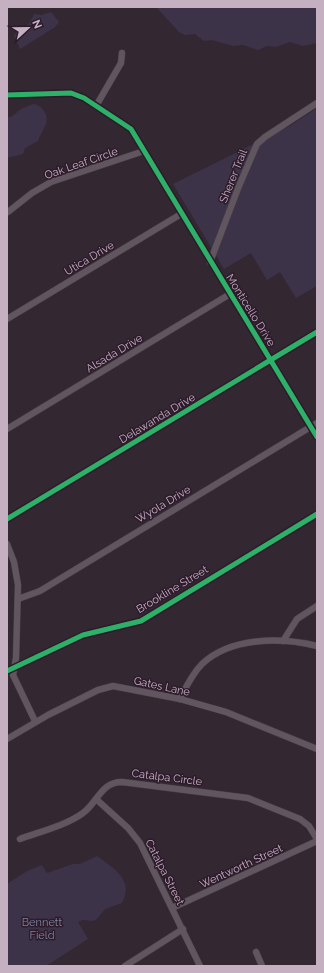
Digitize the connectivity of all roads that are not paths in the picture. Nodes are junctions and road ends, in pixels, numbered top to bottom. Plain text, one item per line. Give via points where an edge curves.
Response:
1 (122, 53) dead end
2 (7, 95) edge
3 (317, 103) edge
4 (96, 106) junction
5 (144, 151) junction
6 (8, 212) dead end
7 (181, 214) junction
8 (210, 262) junction
9 (230, 294) junction
10 (7, 319) edge
11 (317, 332) edge
12 (271, 360) junction
13 (317, 423) edge
14 (311, 427) junction
15 (7, 429) edge
16 (317, 437) edge
17 (317, 514) edge
18 (7, 519) edge
19 (7, 544) edge
20 (18, 599) junction
21 (317, 606) edge
22 (283, 641) junction
23 (317, 646) edge
24 (14, 668) junction
25 (7, 671) edge
26 (180, 698) junction
27 (35, 721) junction
28 (7, 739) edge
29 (317, 749) edge
30 (96, 799) junction
31 (20, 839) dead end
32 (317, 840) edge
33 (172, 908) junction
34 (183, 929) junction
35 (256, 952) dead end
36 (125, 966) edge
37 (200, 966) edge
38 (262, 966) edge

1 - 4 street via 121,63
2 - 4 street, Monticello Drive via 68,92
3 - 8 street, Sherer Trail via 265,137 256,147
4 - 5 street, Monticello Drive via 131,129
5 - 6 street, Oak Leaf Circle via 50,182
5 - 7 street, Monticello Drive
7 - 8 street, Monticello Drive
7 - 10 street, Utica Drive
8 - 9 street, Monticello Drive
9 - 12 street, Monticello Drive
9 - 15 street, Alsada Drive
11 - 12 street, Delawanda Drive
12 - 14 street, Monticello Drive
12 - 18 street, Delawanda Drive
13 - 14 street, Wyola Drive
14 - 16 street, Monticello Drive
14 - 20 street, Wyola Drive via 40,590
17 - 24 street, Brookline Street via 141,621 83,635
19 - 20 street via 14,562
20 - 24 street
21 - 22 street via 297,619
22 - 23 street
22 - 26 street via 247,643 213,657 198,668
24 - 25 street, Brookline Street
24 - 27 street via 13,675
26 - 27 street, Gates Lane via 109,686
26 - 29 street, Gates Lane via 226,712
27 - 28 street, Gates Lane
30 - 31 street, Catalpa Circle via 77,817
30 - 32 street, Catalpa Circle via 105,786 116,782 237,796 300,819 309,826
30 - 33 street, Catalpa Street via 128,828 137,840
32 - 33 street, Wentworth Street
33 - 34 street, Catalpa Street
34 - 36 street
34 - 37 street, Catalpa Street
35 - 38 street

